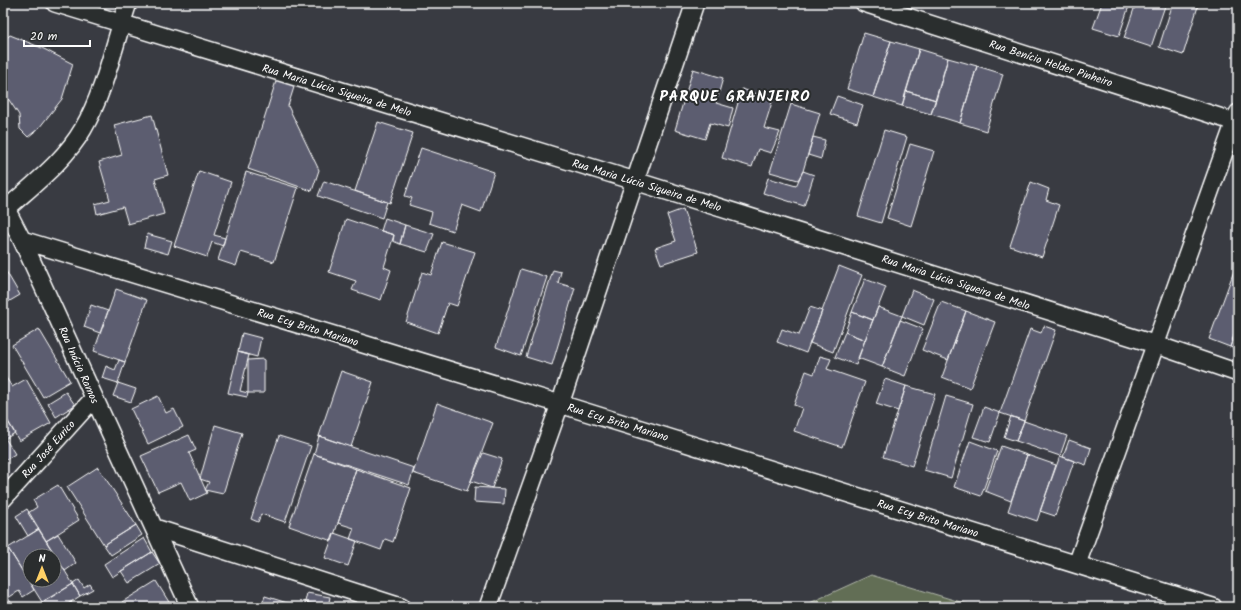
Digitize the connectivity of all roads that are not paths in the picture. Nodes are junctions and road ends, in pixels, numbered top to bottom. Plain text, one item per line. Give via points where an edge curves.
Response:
1 (55, 3) edge
2 (128, 3) edge
3 (695, 3) edge
4 (864, 3) edge
5 (121, 24) junction
6 (1237, 119) edge
7 (635, 181) junction
8 (4, 208) edge
9 (22, 240) junction
10 (1154, 344) junction
11 (1238, 372) edge
12 (94, 398) junction
13 (560, 404) junction
14 (3, 499) edge
15 (155, 528) junction
16 (1077, 564) junction
17 (190, 607) edge
18 (401, 607) edge
19 (488, 607) edge
20 (1213, 607) edge

1 - 5 street, Rua Maria Lúcia Siqueira de Melo
2 - 5 street
3 - 7 street
4 - 6 street, Rua Benício Helder Pinheiro
5 - 7 street, Rua Maria Lúcia Siqueira de Melo
5 - 8 street via 96,101 83,129 68,151 43,176
6 - 10 street
7 - 10 street, Rua Maria Lúcia Siqueira de Melo
7 - 13 street
8 - 9 street, Rua Inácio Ramos
9 - 12 street, Rua Inácio Ramos
9 - 13 street, Rua Ecy Brito Mariano
10 - 11 street, Rua Maria Lúcia Siqueira de Melo
10 - 16 street
12 - 14 street, Rua José Eurico
12 - 15 street, Rua Inácio Ramos
13 - 16 street, Rua Ecy Brito Mariano
13 - 19 street
15 - 17 street, Rua Inácio Ramos
15 - 18 street
16 - 20 street, Rua Ecy Brito Mariano

